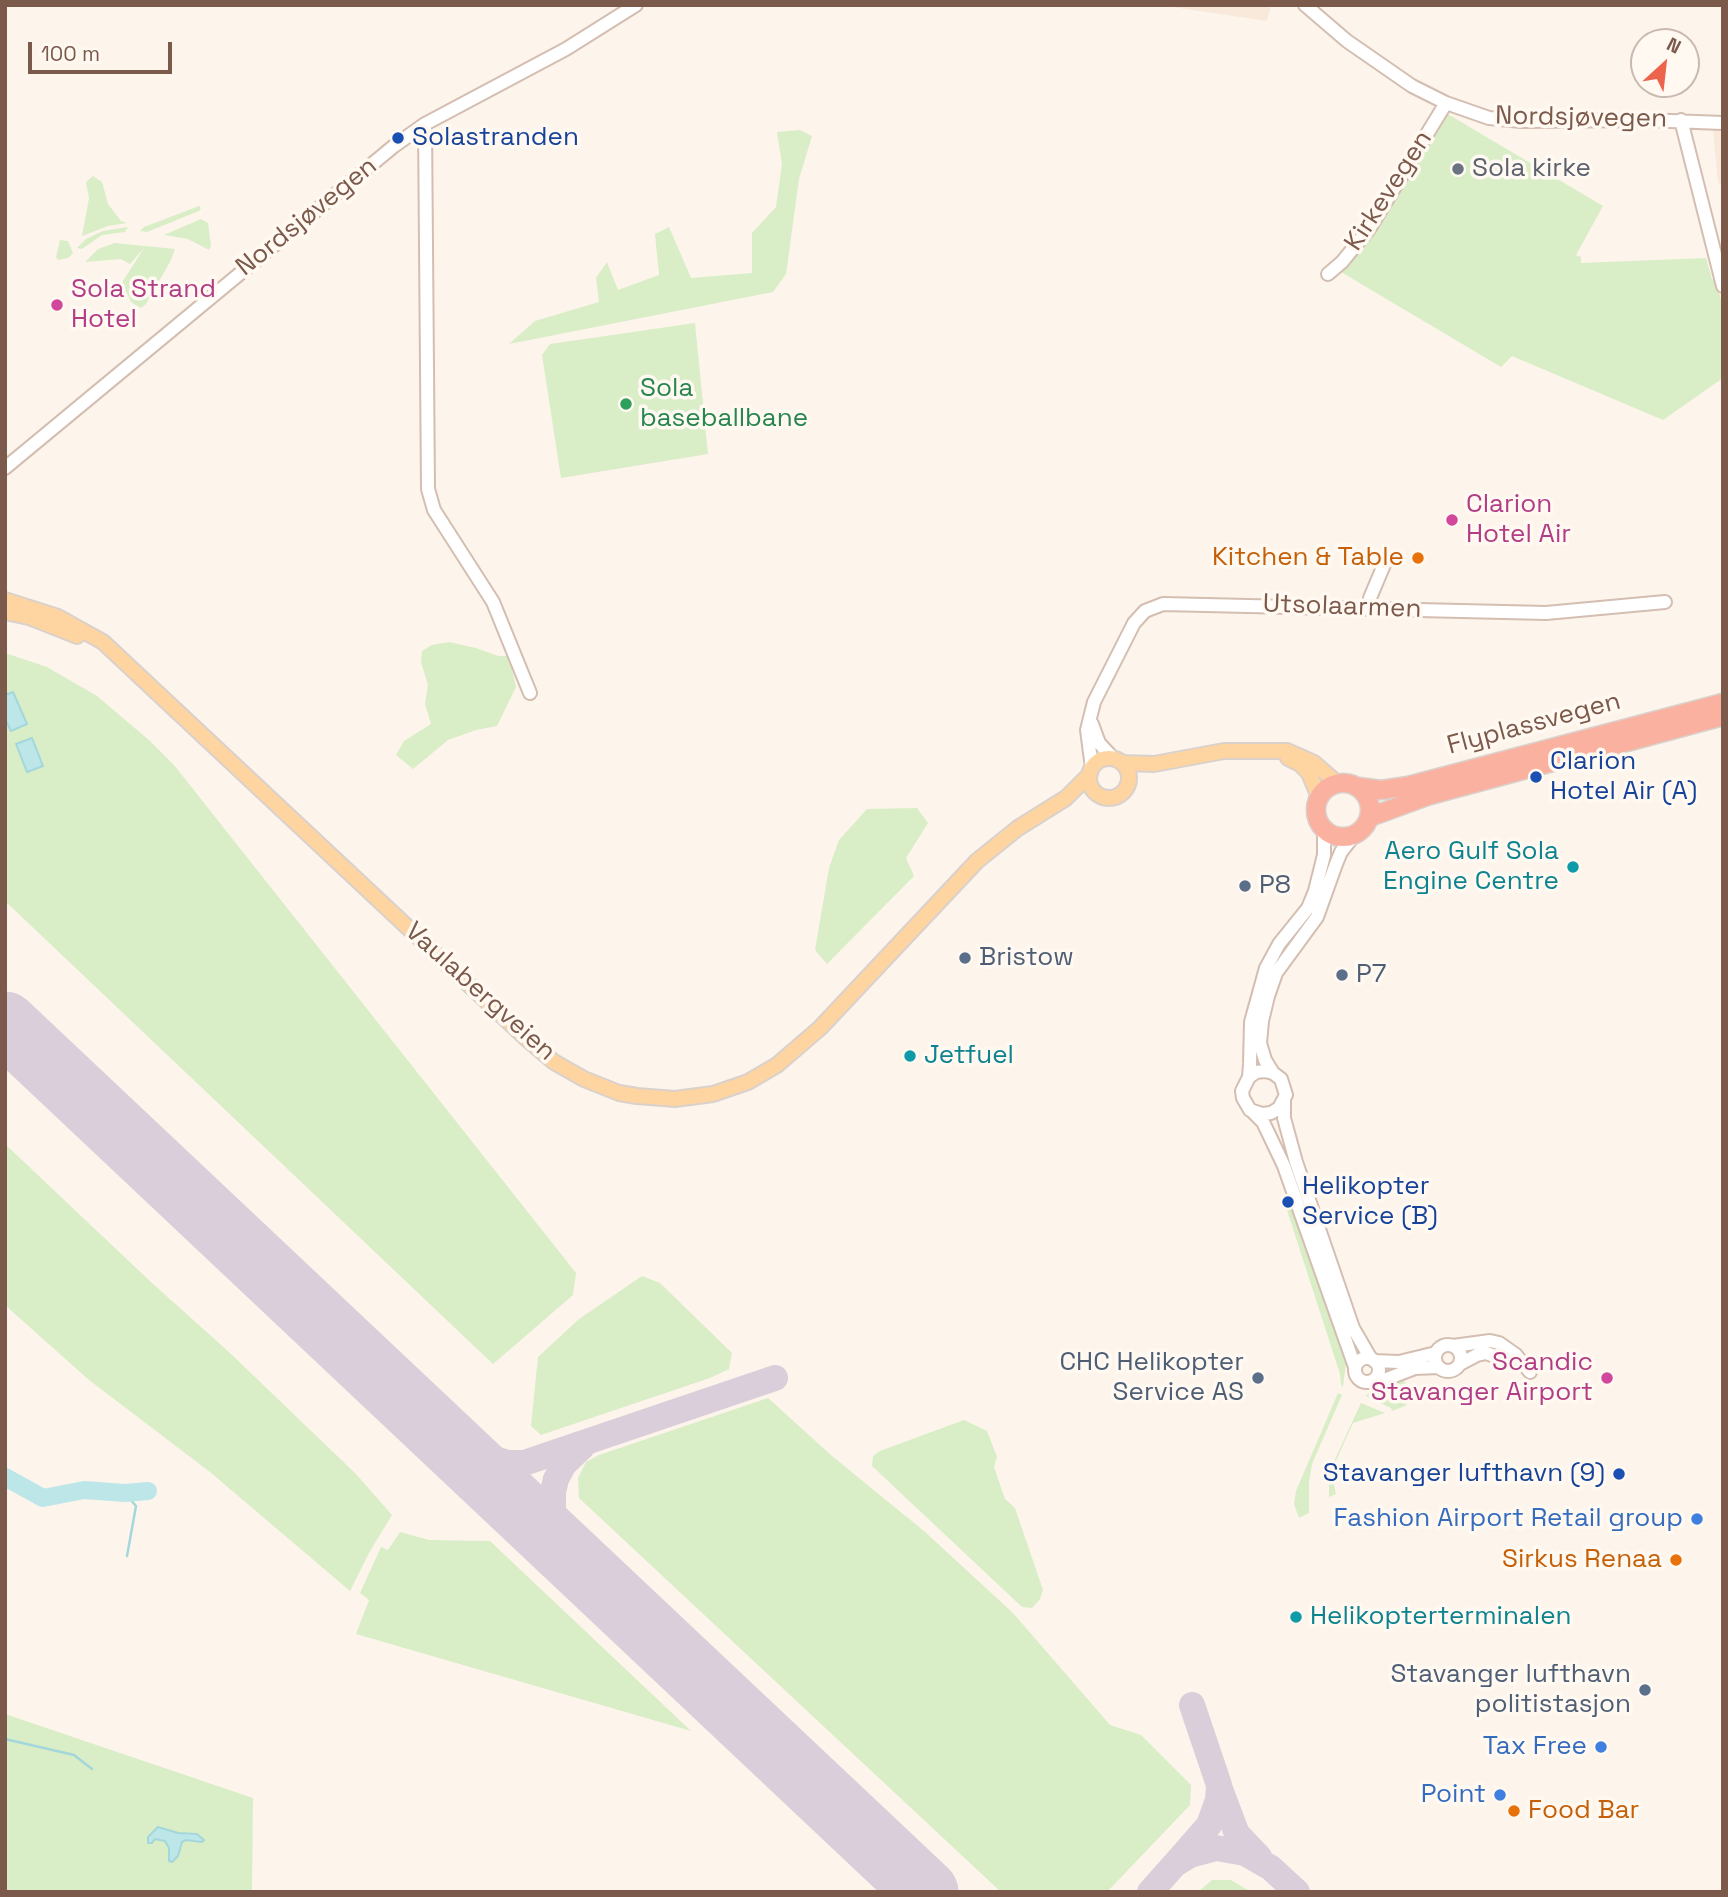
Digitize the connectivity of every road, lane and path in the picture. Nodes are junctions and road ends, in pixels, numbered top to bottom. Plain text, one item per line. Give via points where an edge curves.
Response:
1 (636, 5) edge
2 (1305, 5) edge
3 (1446, 103) junction
4 (1681, 120) junction
5 (1723, 123) edge
6 (425, 124) junction
7 (1328, 274) dead end
8 (1723, 286) edge
9 (5, 468) edge
10 (1386, 560) dead end
11 (5, 600) edge
12 (1665, 602) dead end
13 (1370, 608) junction
14 (5, 612) edge
15 (127, 664) junction
16 (530, 693) dead end
17 (1723, 702) edge
18 (1723, 716) edge
19 (1090, 721) junction
20 (1274, 752) junction
21 (1118, 761) junction
22 (1154, 764) junction
23 (1091, 771) junction
24 (1337, 783) junction
25 (1128, 785) junction
26 (1359, 787) junction
27 (1102, 797) junction
28 (1319, 797) junction
29 (1066, 798) junction
30 (1370, 817) junction
31 (1324, 829) junction
32 (1355, 834) junction
33 (1273, 1073) junction
34 (1249, 1077) junction
35 (1284, 1101) junction
36 (1253, 1111) junction
37 (1453, 1346) junction
38 (1503, 1359) dead end
39 (1373, 1360) junction
40 (1438, 1360) junction
41 (1460, 1364) junction
42 (1355, 1367) junction
43 (1530, 1372) dead end
44 (1374, 1380) junction

1 - 6 street, Nordsjøvegen via 577,43
2 - 3 street, Nordsjøvegen via 1382,68
3 - 4 street, Nordsjøvegen via 1489,118 1521,121
3 - 7 street, Kirkevegen via 1369,229
4 - 5 street, Nordsjøvegen
4 - 8 street
6 - 9 street, Nordsjøvegen
6 - 16 street via 428,489 433,510 493,602
10 - 13 street
11 - 15 main road, Vaulabergveien via 80,628
12 - 13 street, Utsolaarmen via 1546,613
13 - 19 street, Utsolaarmen via 1174,602 1155,606 1134,622 1094,702
14 - 15 main road, Vaulabergveien via 56,627
15 - 29 main road, Vaulabergveien via 528,1040 584,1079 637,1096 675,1099 713,1094 748,1082 777,1065 820,1028 977,861
17 - 26 highway, Flyplassvegen via 1401,788
18 - 30 highway, Flyplassvegen via 1430,795
19 - 21 street via 1099,743
19 - 23 street, Utsolaarmen
20 - 22 main road via 1224,751
20 - 24 main road via 1287,751 1314,762
20 - 28 main road via 1300,764
21 - 22 main road
21 - 23 main road via 1099,761
21 - 25 main road via 1128,771
22 - 25 main road
23 - 27 main road via 1092,788
23 - 29 main road, Vaulabergveien
24 - 26 highway
24 - 28 highway
25 - 27 main road via 1118,796
26 - 30 highway via 1367,795
27 - 29 main road, Vaulabergveien
28 - 31 highway via 1316,808
30 - 32 highway
31 - 32 highway via 1345,837
31 - 34 street via 1324,855 1308,908 1279,944 1257,995
32 - 33 street via 1336,864 1317,917 1276,973 1268,996 1261,1043
33 - 34 street via 1256,1072
33 - 35 street via 1284,1084
34 - 36 street via 1243,1098
35 - 36 street via 1271,1113
35 - 39 street via 1296,1162 1353,1328
36 - 42 street via 1284,1166
37 - 40 street via 1444,1346
37 - 41 street via 1460,1353
37 - 43 street via 1499,1343
38 - 41 street via 1486,1353
39 - 40 street
39 - 42 street via 1361,1359
39 - 44 street via 1379,1372
40 - 41 street via 1451,1370
40 - 44 street
42 - 44 street via 1359,1380

